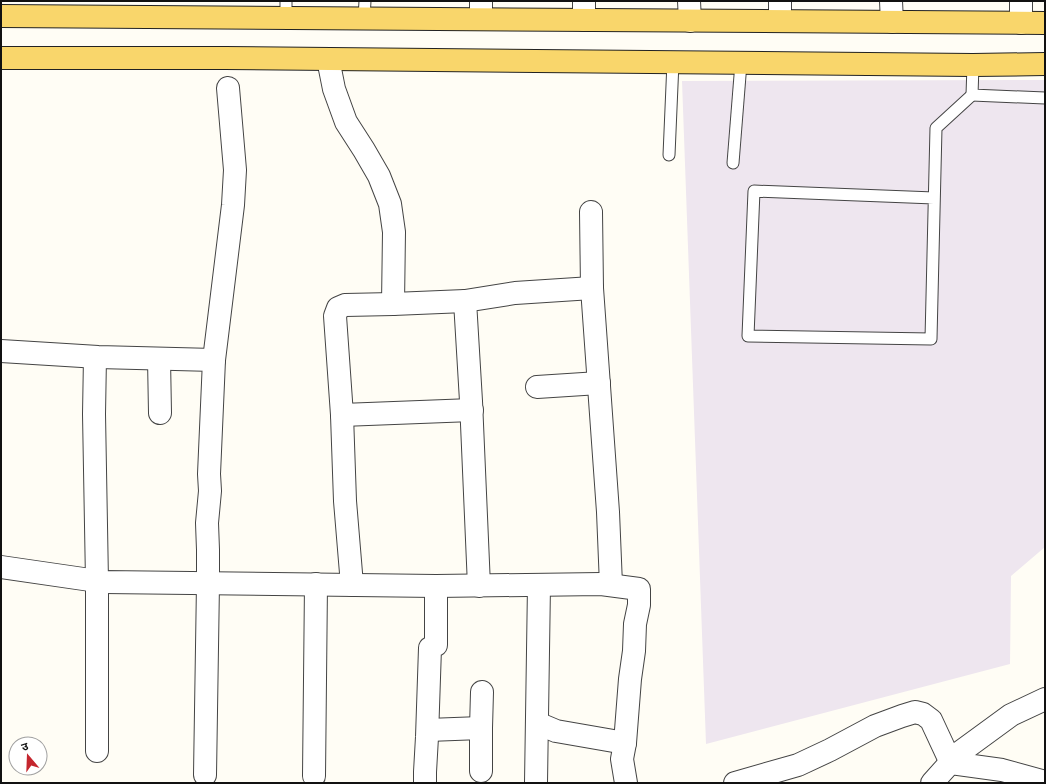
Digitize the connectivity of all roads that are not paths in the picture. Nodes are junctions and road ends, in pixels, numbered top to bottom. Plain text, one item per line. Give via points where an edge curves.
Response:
1 (22, 1) edge
2 (1020, 1) edge
3 (286, 9) edge
4 (364, 10) edge
5 (481, 10) edge
6 (584, 10) edge
7 (690, 11) edge
8 (780, 11) edge
9 (891, 12) edge
10 (1, 16) edge
11 (38, 16) junction
12 (1021, 23) junction
13 (1045, 23) edge
14 (3, 59) edge
15 (328, 59) junction
16 (673, 62) junction
17 (740, 63) junction
18 (1045, 64) edge
19 (973, 65) junction
20 (228, 88) dead end
21 (972, 95) junction
22 (1045, 98) edge
23 (669, 155) dead end
24 (733, 163) dead end
25 (934, 198) junction
26 (591, 212) dead end
27 (592, 288) junction
28 (465, 301) junction
29 (393, 304) junction
30 (1, 351) edge
31 (95, 357) junction
32 (160, 359) junction
33 (214, 360) junction
34 (599, 383) junction
35 (537, 387) dead end
36 (472, 410) junction
37 (160, 413) dead end
38 (342, 415) junction
39 (1, 567) edge
40 (97, 581) junction
41 (208, 583) junction
42 (316, 584) junction
43 (352, 585) junction
44 (539, 585) junction
45 (611, 585) junction
46 (436, 586) junction
47 (479, 586) junction
48 (482, 692) dead end
49 (1045, 699) edge
50 (537, 723) junction
51 (481, 728) junction
52 (428, 730) junction
53 (626, 743) junction
54 (97, 751) dead end
55 (951, 763) junction
56 (481, 771) dead end
57 (205, 775) dead end
58 (314, 776) dead end
59 (1045, 782) edge
60 (425, 783) edge
61 (536, 783) edge
62 (626, 783) edge
63 (735, 783) edge
64 (932, 783) edge

1 - 11 main road
2 - 12 street
3 - 4 main road
3 - 11 main road
4 - 5 main road
5 - 6 main road
6 - 7 main road
7 - 8 main road
8 - 9 main road
9 - 12 main road
10 - 11 main road
12 - 13 main road
14 - 15 main road
15 - 16 main road
15 - 29 street via 334,89 346,122 378,176 390,204 394,232
16 - 17 main road
16 - 23 lane
17 - 19 main road
17 - 24 lane
18 - 19 main road
19 - 21 lane
20 - 33 street via 235,170
21 - 22 lane
21 - 25 lane via 936,128
25 - 25 lane via 931,339 748,336 754,192
26 - 27 street
27 - 28 street via 515,293
27 - 34 street
28 - 29 street
28 - 36 street
29 - 38 street via 345,304 338,308 335,316
30 - 31 street
31 - 32 street
31 - 40 street
32 - 33 street
32 - 37 street
33 - 41 street via 210,491 206,523
34 - 35 street
34 - 45 street
36 - 38 street
36 - 47 street
38 - 43 street via 345,501
39 - 40 street
40 - 41 street
40 - 54 street
41 - 42 street
41 - 57 street
42 - 43 street
42 - 58 street
43 - 46 street
44 - 45 street
44 - 47 street
44 - 50 street
45 - 53 street via 639,589
46 - 47 street
46 - 52 street via 436,645 430,648
48 - 51 street
49 - 55 street via 1011,715 959,753
50 - 53 street via 556,731
50 - 61 street
51 - 52 street
51 - 56 street
52 - 60 street
53 - 62 street via 622,759
55 - 59 street via 1002,770
55 - 63 street via 931,720 915,712 875,726 798,765
55 - 64 street

